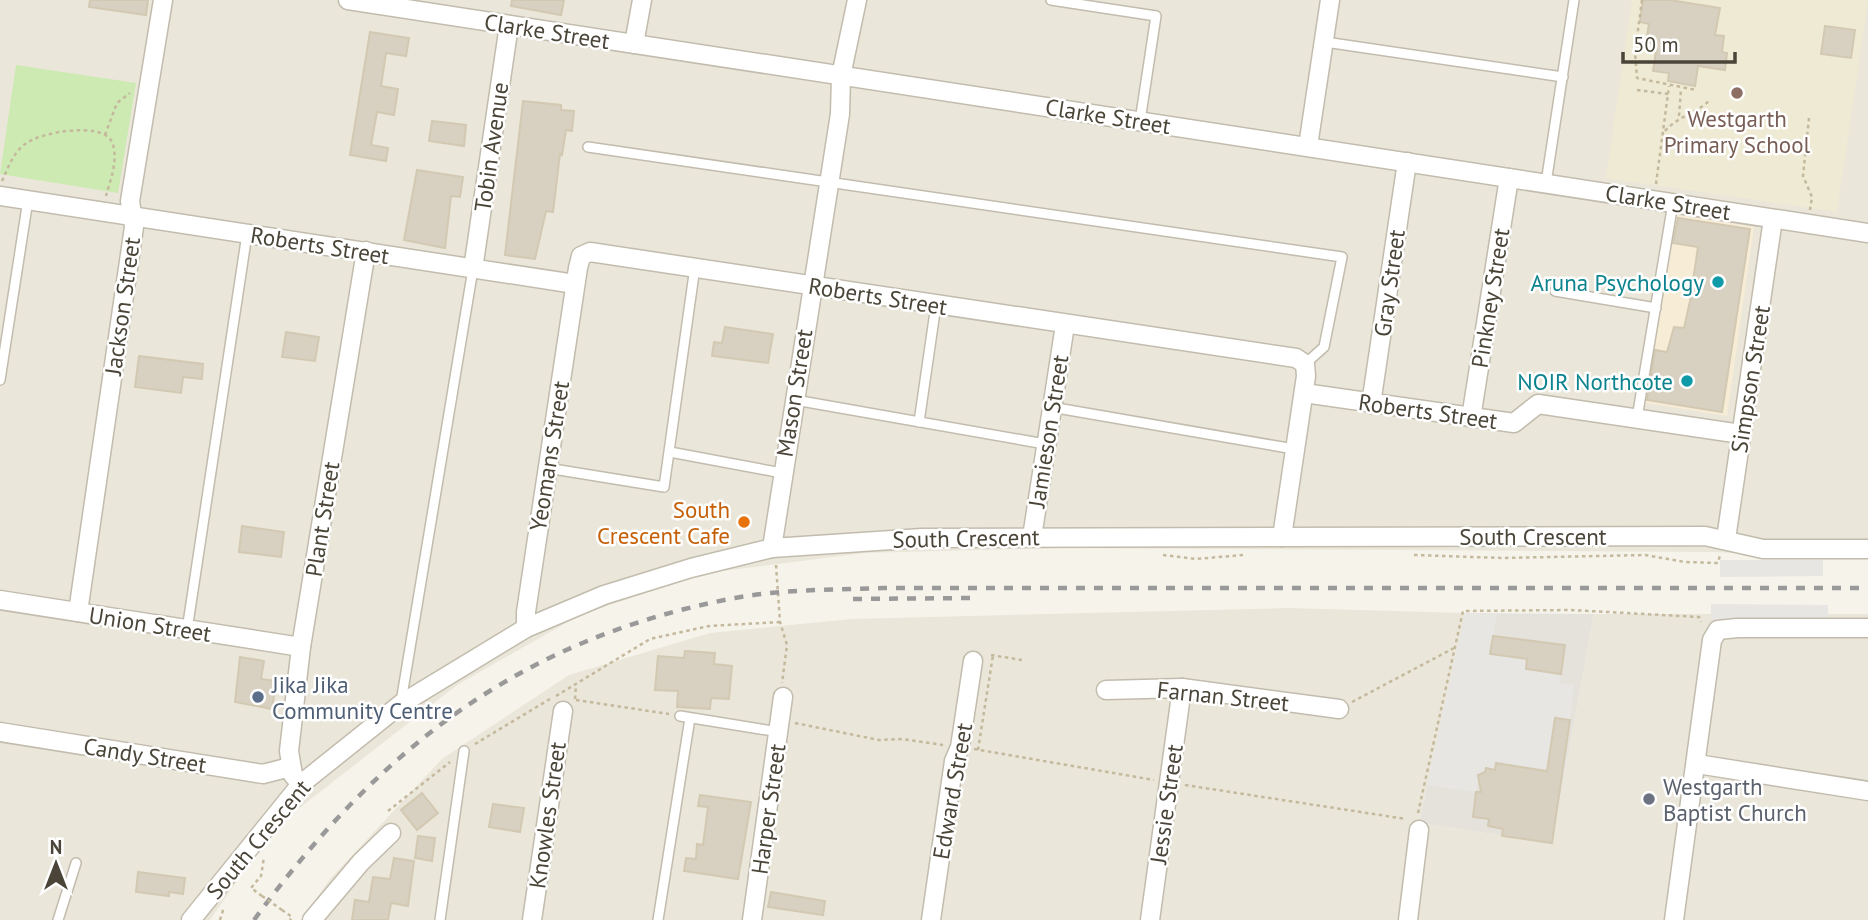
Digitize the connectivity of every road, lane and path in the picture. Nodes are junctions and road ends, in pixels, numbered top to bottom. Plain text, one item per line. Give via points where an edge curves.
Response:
1 (163, 0) edge
2 (348, 0) edge
3 (642, 0) edge
4 (857, 0) edge
5 (1051, 0) edge
6 (1330, 0) edge
7 (1574, 0) edge
8 (1642, 0) edge
9 (423, 6) edge
10 (509, 25) junction
11 (1325, 42) junction
12 (634, 44) junction
13 (846, 77) junction
14 (1563, 77) junction
15 (1670, 86) junction
16 (1681, 89) junction
17 (1637, 90) dead end
18 (1696, 90) dead end
19 (133, 91) dead end
20 (1668, 94) junction
21 (1710, 100) dead end
22 (1679, 116) junction
23 (1809, 118) dead end
24 (1140, 121) junction
25 (1664, 131) junction
26 (105, 135) junction
27 (1308, 146) junction
28 (588, 147) dead end
29 (1407, 162) junction
30 (1509, 178) junction
31 (829, 183) junction
32 (1546, 183) junction
33 (1655, 187) dead end
34 (1, 189) edge
35 (105, 197) dead end
36 (28, 201) junction
37 (1673, 203) junction
38 (1809, 212) dead end
39 (132, 215) junction
40 (1773, 219) junction
41 (247, 233) junction
42 (1868, 233) edge
43 (366, 251) junction
44 (695, 267) junction
45 (473, 269) junction
46 (575, 284) junction
47 (813, 286) junction
48 (1555, 291) dead end
49 (936, 305) junction
50 (1656, 308) junction
51 (1065, 325) junction
52 (1305, 364) junction
53 (0, 380) edge
54 (1304, 393) junction
55 (793, 400) junction
56 (1371, 404) junction
57 (1051, 407) junction
58 (1471, 418) junction
59 (1637, 418) junction
60 (919, 422) junction
61 (1741, 434) junction
62 (1045, 444) junction
63 (1294, 449) junction
64 (670, 452) junction
65 (547, 468) junction
66 (782, 473) junction
67 (1032, 537) junction
68 (1282, 537) junction
69 (1726, 539) junction
70 (1868, 549) edge
71 (774, 556) junction
72 (0, 600) edge
73 (78, 612) junction
74 (780, 622) junction
75 (1701, 622) dead end
76 (526, 628) junction
77 (1868, 628) edge
78 (187, 630) junction
79 (787, 645) dead end
80 (300, 647) junction
81 (1454, 648) junction
82 (993, 655) junction
83 (978, 658) joint
84 (1022, 660) dead end
85 (576, 684) junction
86 (1182, 688) junction
87 (1106, 690) dead end
88 (783, 697) dead end
89 (563, 703) junction
90 (401, 704) junction
91 (1339, 709) joint
92 (685, 717) junction
93 (0, 732) edge
94 (779, 732) junction
95 (978, 750) dead end
96 (464, 751) junction
97 (1697, 764) junction
98 (290, 767) junction
99 (1169, 782) junction
100 (301, 784) junction
101 (1868, 790) edge
102 (388, 811) dead end
103 (1414, 825) junction
104 (391, 833) dead end
105 (264, 850) dead end
106 (76, 863) dead end
107 (223, 900) dead end
108 (291, 919) edge
109 (58, 920) edge
110 (191, 920) edge
111 (220, 920) edge
112 (312, 920) edge
113 (440, 920) edge
114 (532, 920) edge
115 (658, 920) edge
116 (752, 920) edge
117 (932, 920) edge
118 (1150, 920) edge
119 (1408, 920) edge
120 (1675, 920) edge

1 - 39 street, Jackson Street via 130,201
2 - 9 street, Clarke Street
3 - 12 street
4 - 13 street, Mason Street
5 - 24 lane via 1156,16
6 - 11 street
7 - 14 lane
8 - 15 path via 1634,52 1637,78
9 - 10 street, Clarke Street
10 - 12 street, Clarke Street
10 - 45 street, Tobin Avenue
11 - 14 lane
11 - 27 street
12 - 13 street, Clarke Street
13 - 24 street, Clarke Street
13 - 31 street, Mason Street
14 - 32 lane
15 - 16 path
15 - 20 path
16 - 18 path
16 - 22 path
17 - 20 path
19 - 26 path via 117,103
20 - 25 path
21 - 22 path
22 - 25 path
23 - 38 path via 1803,176 1812,197
24 - 27 street, Clarke Street
25 - 33 path
26 - 34 path via 64,131 27,142 17,151
26 - 35 path via 114,153
27 - 29 street, Clarke Street
28 - 31 lane
29 - 30 street, Clarke Street
29 - 56 street, Gray Street
30 - 32 street, Clarke Street
30 - 58 street, Pinkney Street
31 - 47 street, Mason Street
31 - 52 lane via 1342,257 1324,347
32 - 37 street, Clarke Street
34 - 36 street, Roberts Street
36 - 39 street, Roberts Street
36 - 53 lane
37 - 40 street, Clarke Street
37 - 50 lane
39 - 41 street, Roberts Street
39 - 73 street, Jackson Street via 134,227
40 - 42 street, Clarke Street
40 - 61 street, Simpson Street
41 - 43 street, Roberts Street
41 - 78 lane
43 - 45 street, Roberts Street
43 - 80 street, Plant Street
44 - 46 street, Roberts Street via 590,252 581,256
44 - 47 street, Roberts Street
44 - 64 lane
45 - 46 street, Roberts Street
45 - 90 lane
46 - 65 street, Yeomans Street
47 - 49 street, Roberts Street
47 - 55 street, Mason Street
48 - 50 lane
49 - 51 street, Roberts Street
49 - 60 lane
50 - 59 lane
51 - 52 street, Roberts Street via 1296,358
51 - 57 street, Jamieson Street
52 - 54 street
54 - 56 street, Roberts Street
54 - 63 street
55 - 60 lane
55 - 66 street, Mason Street
56 - 58 street, Roberts Street
57 - 62 street, Jamieson Street
57 - 63 lane
58 - 59 street, Roberts Street via 1514,423 1538,404
59 - 61 street, Roberts Street
60 - 62 lane
61 - 69 street, Simpson Street
62 - 67 street, Jamieson Street
63 - 68 street
64 - 65 lane via 664,487
64 - 66 lane
65 - 76 street, Yeomans Street
66 - 71 street, Mason Street
67 - 68 street, South Crescent
67 - 71 street, South Crescent via 842,541
68 - 69 street, South Crescent
69 - 70 street, South Crescent via 1763,549
71 - 74 path
71 - 76 street, South Crescent via 691,568 604,595
72 - 73 street, Union Street
73 - 78 street, Union Street
74 - 79 path
74 - 85 path via 709,626 650,639
75 - 81 path via 1699,617 1570,610 1463,611
76 - 90 street, South Crescent
77 - 97 street via 1718,630 1712,640
78 - 80 street, Union Street
80 - 98 street, Plant Street
81 - 91 path
81 - 103 path
82 - 83 path
82 - 84 path
82 - 95 path
83 - 117 street, Edward Street via 954,761
85 - 89 path
85 - 89 path
86 - 87 street, Farnan Street
86 - 91 street, Farnan Street
86 - 99 street, Jessie Street
88 - 94 street, Harper Street
89 - 92 path
89 - 96 path
89 - 114 street, Knowles Street
90 - 100 street, South Crescent
92 - 94 lane
92 - 115 lane
93 - 98 street, Candy Street via 262,774
94 - 116 street, Harper Street
96 - 102 path
96 - 113 lane
97 - 101 street
97 - 120 street
98 - 100 street
99 - 103 path
99 - 118 street, Jessie Street
100 - 110 street, South Crescent
103 - 119 street
104 - 112 street
105 - 108 path, bridge via 261,876 251,888
106 - 109 lane
107 - 111 path

